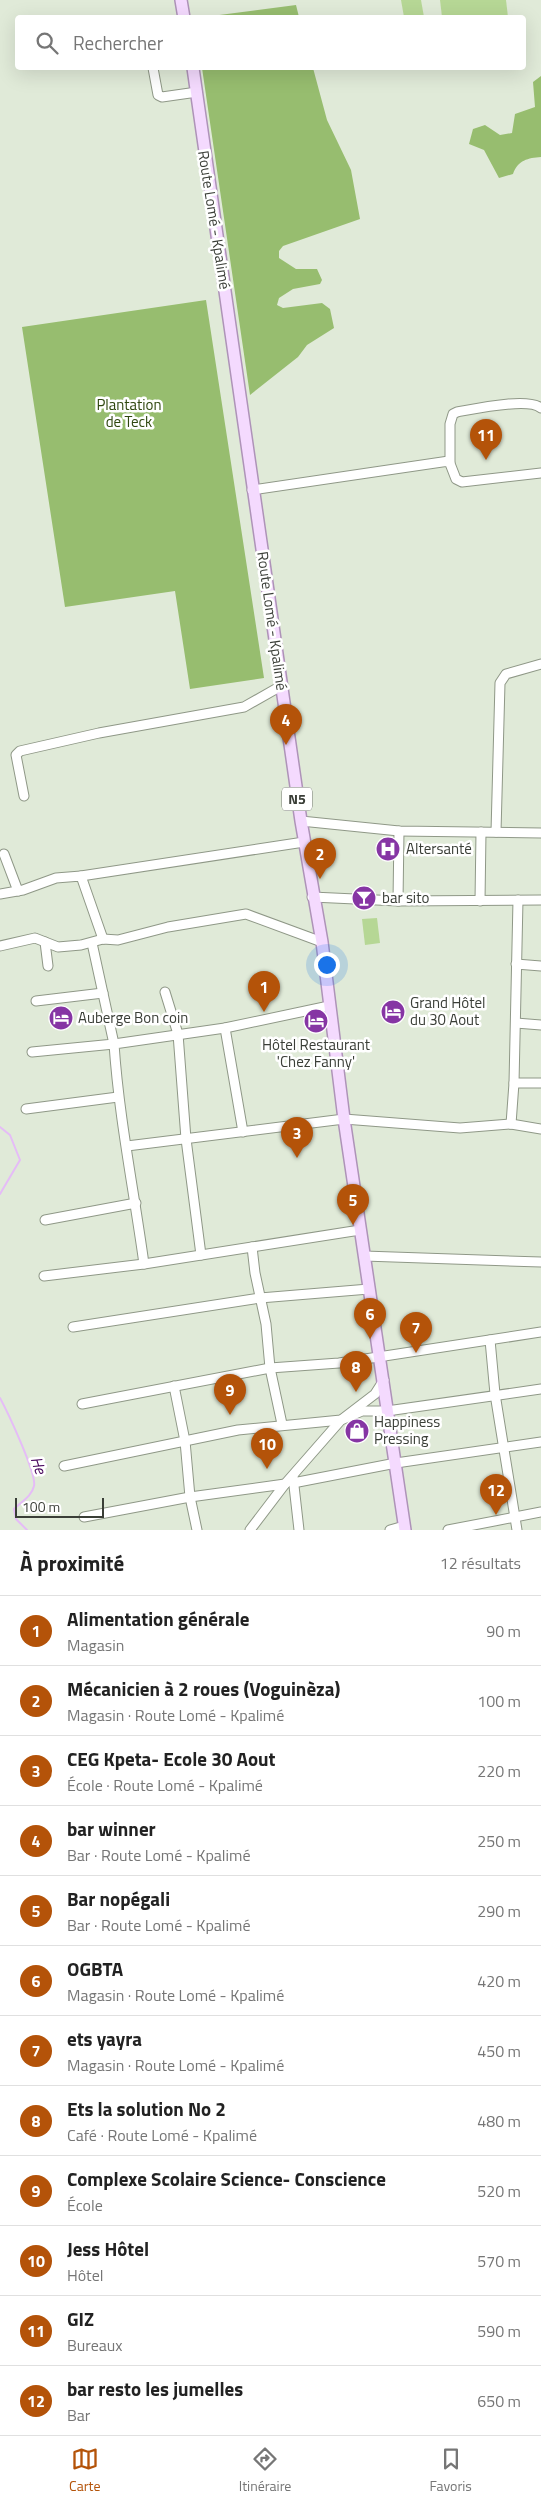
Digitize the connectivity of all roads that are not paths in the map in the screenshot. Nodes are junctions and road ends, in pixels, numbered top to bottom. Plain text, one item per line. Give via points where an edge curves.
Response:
1 (181, 0) edge
2 (184, 15) edge
3 (153, 70) edge
4 (193, 70) edge
5 (197, 92) junction
6 (541, 408) edge
7 (450, 462) junction
8 (541, 472) edge
9 (252, 490) junction
10 (541, 664) edge
11 (281, 686) junction
12 (24, 796) dead end
13 (300, 821) junction
14 (399, 831) junction
15 (481, 832) junction
16 (496, 832) junction
17 (541, 832) edge
18 (304, 842) junction
19 (4, 854) dead end
20 (81, 876) junction
21 (18, 891) junction
22 (0, 894) edge
23 (312, 897) junction
24 (518, 900) junction
25 (541, 900) edge
26 (398, 901) junction
27 (480, 901) junction
28 (102, 939) junction
29 (45, 942) junction
30 (322, 942) junction
31 (92, 943) junction
32 (0, 946) edge
33 (516, 964) junction
34 (48, 966) dead end
35 (541, 966) edge
36 (103, 992) junction
37 (165, 992) dead end
38 (36, 1002) dead end
39 (329, 1006) junction
40 (516, 1023) junction
41 (541, 1025) edge
42 (225, 1028) junction
43 (178, 1034) junction
44 (114, 1044) junction
45 (32, 1052) dead end
46 (514, 1083) junction
47 (541, 1084) edge
48 (118, 1097) junction
49 (26, 1109) dead end
50 (344, 1119) junction
51 (511, 1124) junction
52 (541, 1129) edge
53 (243, 1132) junction
54 (186, 1139) junction
55 (127, 1146) junction
56 (136, 1203) junction
57 (45, 1220) dead end
58 (360, 1230) junction
59 (252, 1247) junction
60 (201, 1255) junction
61 (364, 1256) junction
62 (541, 1262) edge
63 (144, 1264) junction
64 (44, 1276) dead end
65 (369, 1288) junction
66 (260, 1298) junction
67 (73, 1327) dead end
68 (541, 1332) edge
69 (490, 1340) junction
70 (380, 1357) junction
71 (270, 1368) junction
72 (384, 1380) junction
73 (174, 1386) junction
74 (541, 1389) edge
75 (495, 1394) junction
76 (82, 1404) dead end
77 (387, 1411) junction
78 (342, 1420) junction
79 (282, 1424) junction
80 (186, 1441) junction
81 (541, 1442) edge
82 (505, 1448) junction
83 (396, 1463) junction
84 (64, 1466) dead end
85 (290, 1481) junction
86 (190, 1497) junction
87 (541, 1512) edge
88 (84, 1516) dead end
89 (515, 1516) junction
90 (404, 1528) edge
91 (197, 1530) edge
92 (250, 1530) edge
93 (299, 1530) edge
94 (390, 1530) edge
95 (448, 1530) edge
96 (517, 1530) edge

1 - 2 main road
3 - 5 street via 158,96
4 - 5 main road, Route Lomé - Kpalimé / N5
5 - 9 main road, Route Lomé - Kpalimé / N5
6 - 7 street via 537,404 525,403 453,414
7 - 8 street via 456,479 462,482
7 - 9 street
9 - 11 main road, Route Lomé - Kpalimé / N5
10 - 16 street via 506,674 500,684
11 - 12 street via 244,707 98,733 20,751 16,756
11 - 13 main road, Route Lomé - Kpalimé / N5
13 - 14 street
13 - 18 main road, Route Lomé - Kpalimé / N5
14 - 15 street
14 - 26 street
15 - 16 street
15 - 27 street
16 - 17 street
18 - 20 street
18 - 23 main road, Route Lomé - Kpalimé / N5
19 - 21 street
20 - 21 street via 56,878
20 - 28 street
21 - 22 street
23 - 26 street
23 - 30 main road, Route Lomé - Kpalimé / N5
24 - 25 street
24 - 27 street
24 - 33 street
26 - 27 street
28 - 30 street via 118,940 168,926 246,914
28 - 31 street
29 - 31 street via 58,947
29 - 32 street via 31,938
29 - 34 street
30 - 39 main road, Route Lomé - Kpalimé / N5
31 - 36 street
33 - 35 street
33 - 40 street
36 - 38 street
36 - 44 street
37 - 43 street
39 - 42 street
39 - 50 main road, Route Lomé - Kpalimé / N5
40 - 41 street
40 - 46 street
42 - 43 street
42 - 53 street
43 - 44 street
43 - 54 street
44 - 45 street
44 - 48 street
46 - 47 street
46 - 51 street
48 - 49 street
48 - 55 street
50 - 51 street via 460,1128
50 - 53 street
50 - 58 main road, Route Lomé - Kpalimé / N5
51 - 52 street
53 - 54 street
54 - 55 street
54 - 60 street
55 - 56 street
56 - 57 street
56 - 63 street
58 - 59 street
58 - 61 main road, Route Lomé - Kpalimé / N5
59 - 60 street
59 - 66 street
60 - 63 street
61 - 62 street
61 - 65 main road, Route Lomé - Kpalimé / N5
63 - 64 street
65 - 66 street
65 - 70 main road, Route Lomé - Kpalimé / N5
66 - 67 street
66 - 71 street
68 - 69 street
69 - 70 street
69 - 75 street
70 - 71 street
70 - 72 main road, Route Lomé - Kpalimé / N5
71 - 73 street
71 - 79 street
72 - 77 main road, Route Lomé - Kpalimé / N5
72 - 78 street via 375,1394
73 - 76 street
73 - 80 street
74 - 75 street
75 - 77 street
75 - 82 street
77 - 78 street via 362,1411
77 - 83 main road, Route Lomé - Kpalimé / N5
78 - 79 street
78 - 85 street
79 - 80 street
80 - 84 street
80 - 86 street
81 - 82 street
82 - 83 street
82 - 89 street
83 - 85 street
83 - 90 main road, Route Lomé - Kpalimé / N5
85 - 86 street
85 - 92 street
85 - 93 street
86 - 88 street
86 - 91 street
87 - 89 street
89 - 95 street
89 - 96 street
90 - 94 street

